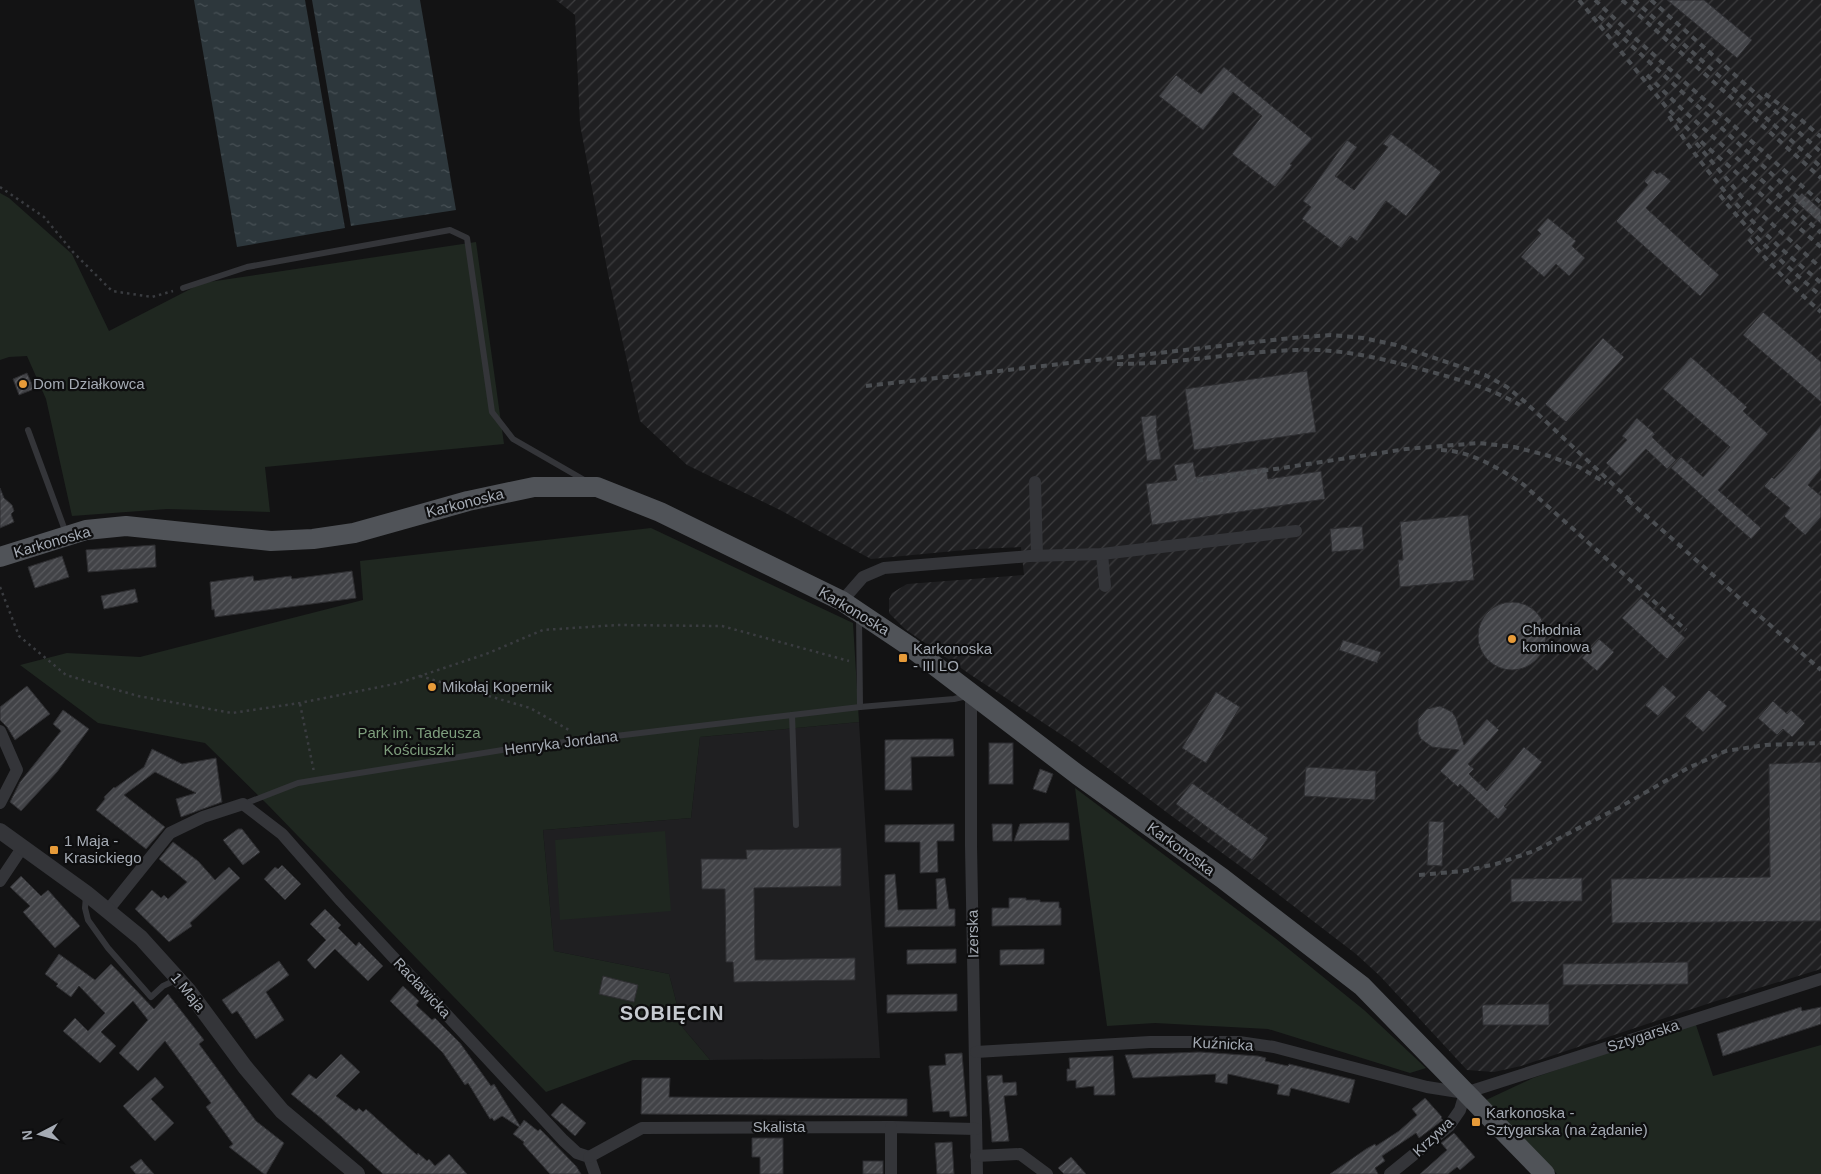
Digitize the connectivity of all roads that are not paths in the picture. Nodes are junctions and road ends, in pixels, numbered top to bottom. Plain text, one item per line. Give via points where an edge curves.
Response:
1 (183, 288) road end
2 (28, 430) dead end
3 (1035, 482) dead end
4 (597, 487) junction
5 (1296, 531) dead end
6 (67, 536) junction
7 (1102, 554) junction
8 (1036, 556) junction
9 (0, 557) edge
10 (1105, 586) dead end
11 (842, 601) junction
12 (859, 613) junction
13 (974, 694) junction
14 (860, 707) junction
15 (792, 714) junction
16 (0, 731) edge
17 (0, 804) edge
18 (243, 804) junction
19 (796, 824) dead end
20 (0, 831) edge
21 (22, 848) junction
22 (0, 881) edge
23 (86, 893) junction
24 (108, 910) junction
25 (179, 978) junction
26 (1821, 979) edge
27 (976, 1052) junction
28 (1465, 1093) junction
29 (891, 1127) junction
30 (976, 1128) junction
31 (976, 1156) junction
32 (589, 1157) junction
33 (357, 1174) edge
34 (594, 1174) edge
35 (890, 1174) edge
36 (977, 1174) edge
37 (1047, 1174) edge
38 (1390, 1174) edge
39 (1545, 1174) edge

1 - 4 lane via 247,267 450,230 467,238 492,412 513,439
2 - 6 lane
3 - 8 street
4 - 6 main road, Karkonoska via 534,487 468,500 354,533 313,539 271,541 126,526 86,530
4 - 11 main road, Karkonoska via 660,512
5 - 7 street
6 - 9 main road, Karkonoska
7 - 8 street
7 - 10 street
8 - 11 street via 884,568 863,577
11 - 12 main road, Karkonoska
12 - 13 main road, Karkonoska
12 - 14 lane
13 - 14 lane, Henryka Jordana
13 - 27 street, Izerska via 971,703 971,827
13 - 28 main road, Karkonoska via 1362,986
14 - 15 lane, Henryka Jordana
15 - 18 lane, Henryka Jordana via 515,748 316,780 298,783
15 - 19 lane
16 - 17 street via 17,770
18 - 24 street, Henryka Jordana via 203,817 170,833
18 - 32 street, Racławicka via 282,834 563,1140 578,1153
20 - 21 street, 1 Maja
21 - 22 street
21 - 23 street, 1 Maja
23 - 24 street, 1 Maja
23 - 25 lane via 88,920 151,998 163,986
24 - 25 street, 1 Maja via 141,938
25 - 33 street, 1 Maja via 282,1111
26 - 28 street, Sztygarska
27 - 28 street, Kuźnicka via 1150,1042 1238,1042 1274,1047 1426,1088
27 - 30 street, Izerska
28 - 38 street, Krzywa via 1460,1110 1449,1126
28 - 39 main road, Karkonoska
29 - 30 street, Skalista
29 - 32 street, Skalista via 642,1128
29 - 35 street
30 - 31 street, Izerska
31 - 36 street, Izerska
31 - 37 street via 1020,1154
32 - 34 street

